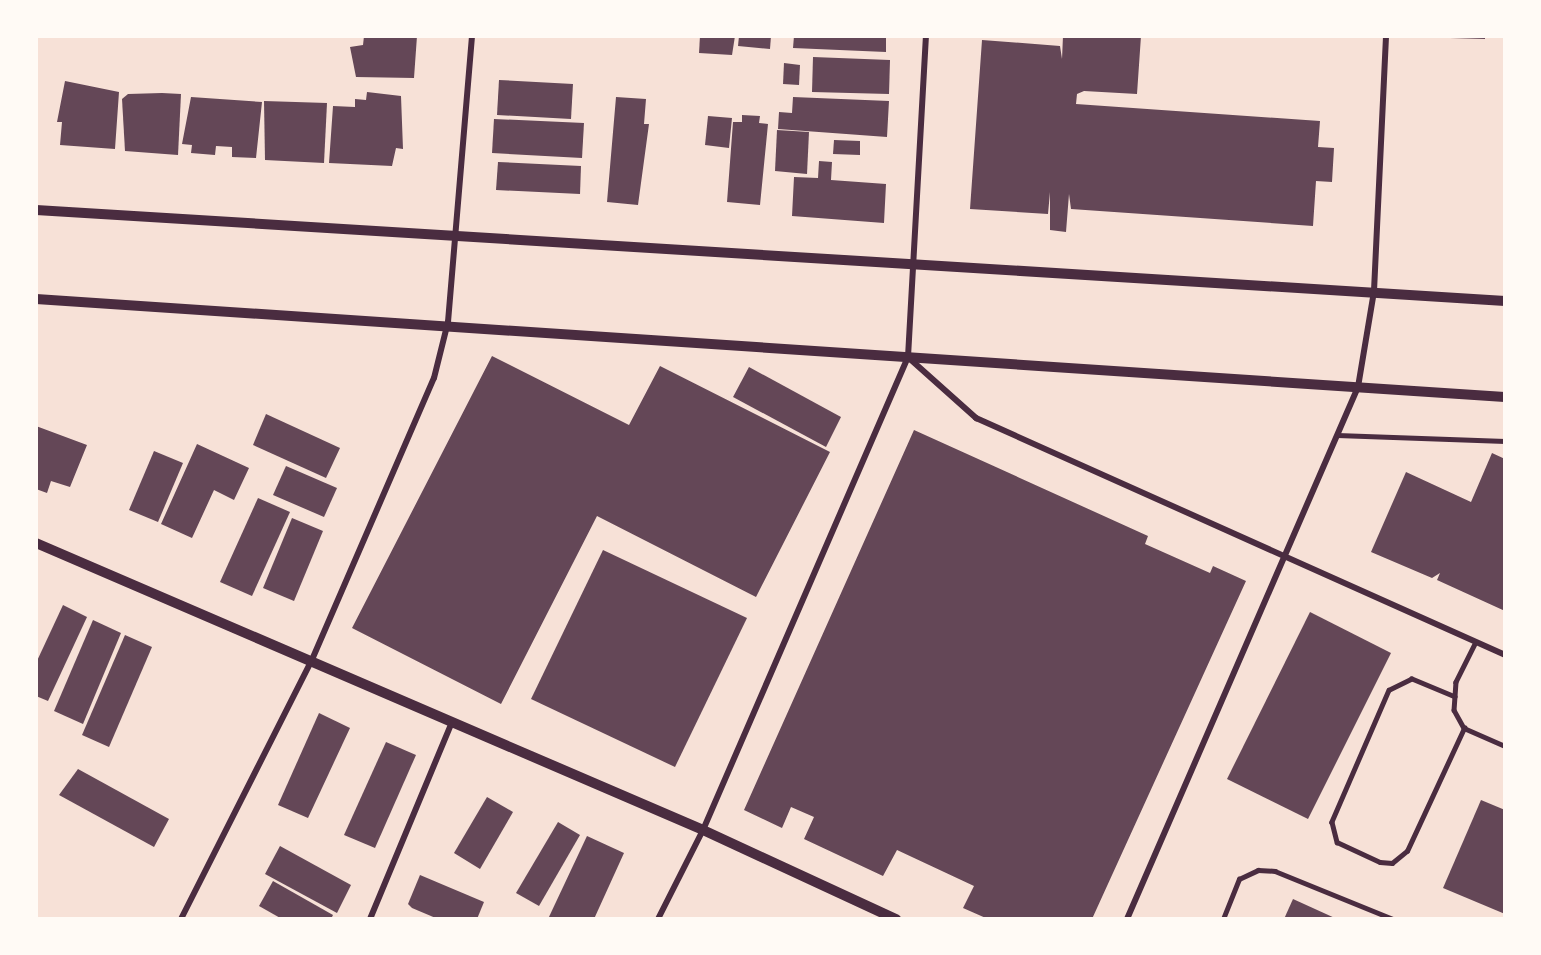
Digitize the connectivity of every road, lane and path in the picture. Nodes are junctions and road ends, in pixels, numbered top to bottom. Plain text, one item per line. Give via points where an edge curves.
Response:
1 (221, 36) edge
2 (235, 36) edge
3 (472, 36) edge
4 (926, 36) edge
5 (1386, 36) edge
6 (36, 210) edge
7 (457, 234) junction
8 (911, 262) junction
9 (1374, 291) junction
10 (36, 299) edge
11 (1505, 301) edge
12 (448, 322) junction
13 (908, 357) junction
14 (1358, 387) junction
15 (1505, 398) edge
16 (1338, 435) junction
17 (1505, 441) edge
18 (36, 543) edge
19 (1287, 558) junction
20 (1476, 642) junction
21 (1505, 656) edge
22 (310, 662) junction
23 (1455, 697) junction
24 (452, 722) junction
25 (1464, 728) junction
26 (1505, 746) edge
27 (703, 830) junction
28 (181, 919) edge
29 (370, 919) edge
30 (658, 919) edge
31 (896, 919) edge
32 (1127, 919) edge
33 (1223, 919) edge
34 (1393, 919) edge

1 - 2 lane
3 - 7 street
4 - 8 street
5 - 9 street
6 - 7 street
7 - 8 street
7 - 12 street
8 - 9 street
8 - 13 street
9 - 11 street
9 - 14 street
10 - 12 street
12 - 13 street
12 - 22 street via 434,378
13 - 14 street
13 - 19 street via 976,418
13 - 27 street
14 - 15 street
14 - 16 street
16 - 17 lane
16 - 19 street
18 - 22 street
19 - 20 street
19 - 32 street
20 - 21 street
20 - 23 lane via 1456,682
22 - 24 street
22 - 28 street
23 - 25 lane via 1454,710
23 - 25 lane via 1412,679 1389,690 1332,822 1337,842 1380,862 1392,863 1407,851
24 - 27 street
24 - 29 street
25 - 26 lane
27 - 30 street
27 - 31 street
33 - 34 lane via 1239,879 1258,870 1275,871

